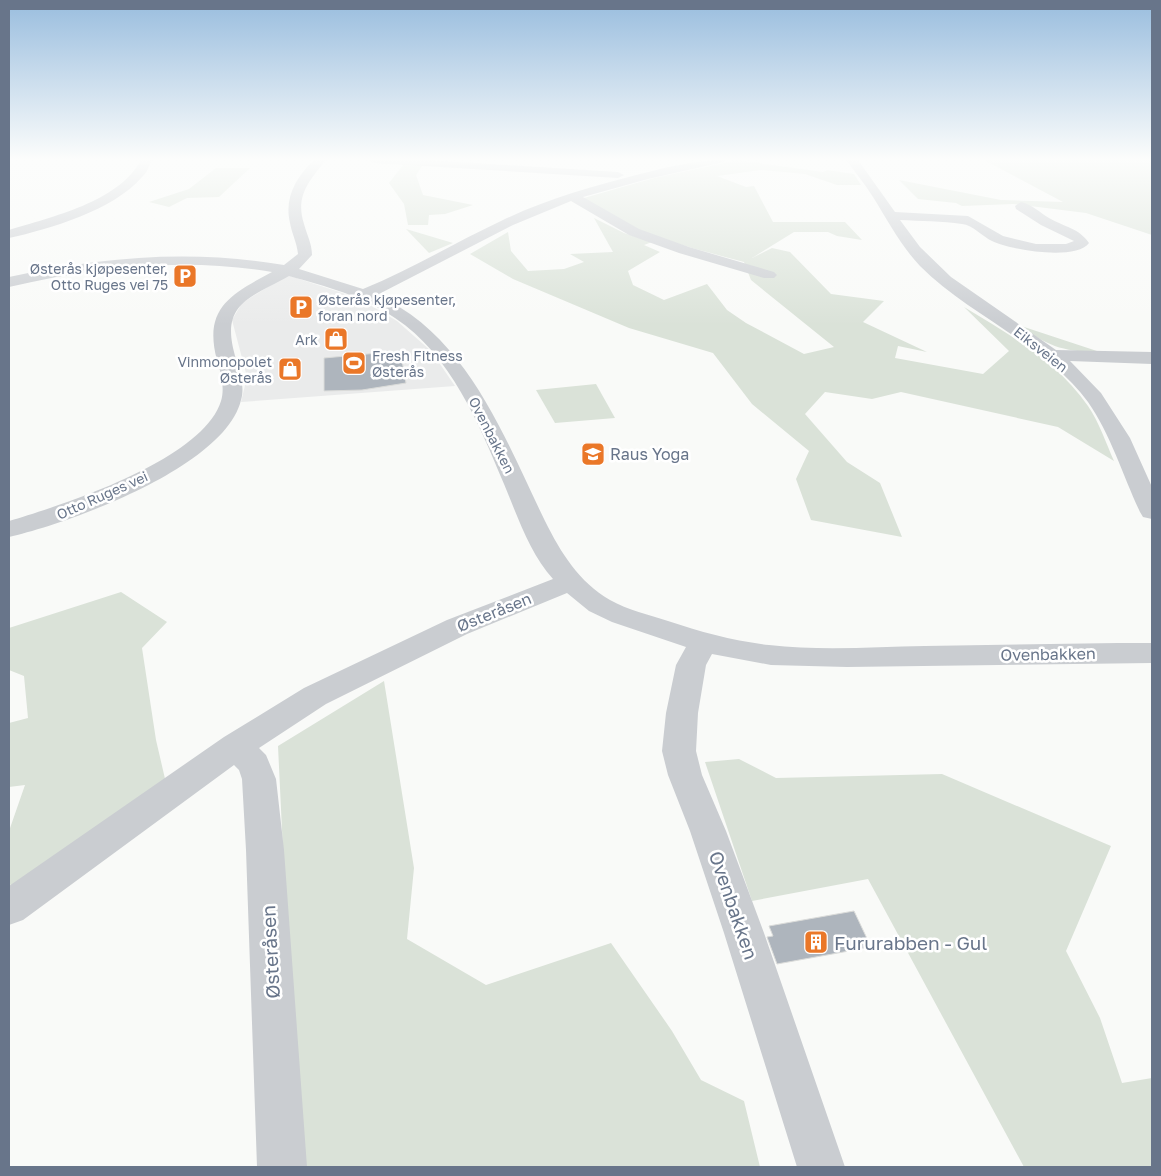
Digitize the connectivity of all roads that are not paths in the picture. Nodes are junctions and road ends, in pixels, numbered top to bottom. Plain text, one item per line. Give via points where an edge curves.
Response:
1 (66, 215) edge
2 (295, 215) edge
3 (527, 215) edge
4 (602, 215) edge
5 (1039, 215) edge
6 (893, 216) joint
7 (9, 234) edge
8 (287, 270) junction
9 (769, 275) dead end
10 (9, 282) edge
11 (365, 294) junction
12 (1052, 355) junction
13 (1152, 358) edge
14 (1152, 512) edge
15 (9, 529) edge
16 (570, 582) junction
17 (704, 643) junction
18 (1152, 653) edge
19 (236, 746) junction
20 (9, 908) edge
21 (821, 1166) edge
22 (282, 1167) edge

1 - 7 street
2 - 8 street, Otto Ruges vei via 305,255
3 - 11 street
4 - 9 street via 654,240
5 - 6 street via 1082,243 1068,248 1036,248 998,239 968,220
6 - 12 street, Eiksveien via 919,255 935,271
8 - 10 street, Ovenbakken via 233,262 174,259 96,264
8 - 11 street, Ovenbakken
8 - 15 street, Otto Ruges vei via 250,291 228,310 223,319 222,338 233,390 226,412 204,438 123,489 51,517
11 - 16 street, Ovenbakken via 411,322 435,344 455,370 477,403 552,559
12 - 13 street
12 - 14 street, Eiksveien via 1076,376 1102,408
16 - 17 street, Ovenbakken via 599,605 622,616
16 - 19 street, Østeråsen via 457,627 373,666 315,696
17 - 18 street, Ovenbakken via 771,655 805,656
17 - 21 street, Ovenbakken via 692,665 682,713 679,751 744,933
19 - 20 street, Østeråsen
19 - 22 street, Østeråsen via 254,764 259,780 266,850

